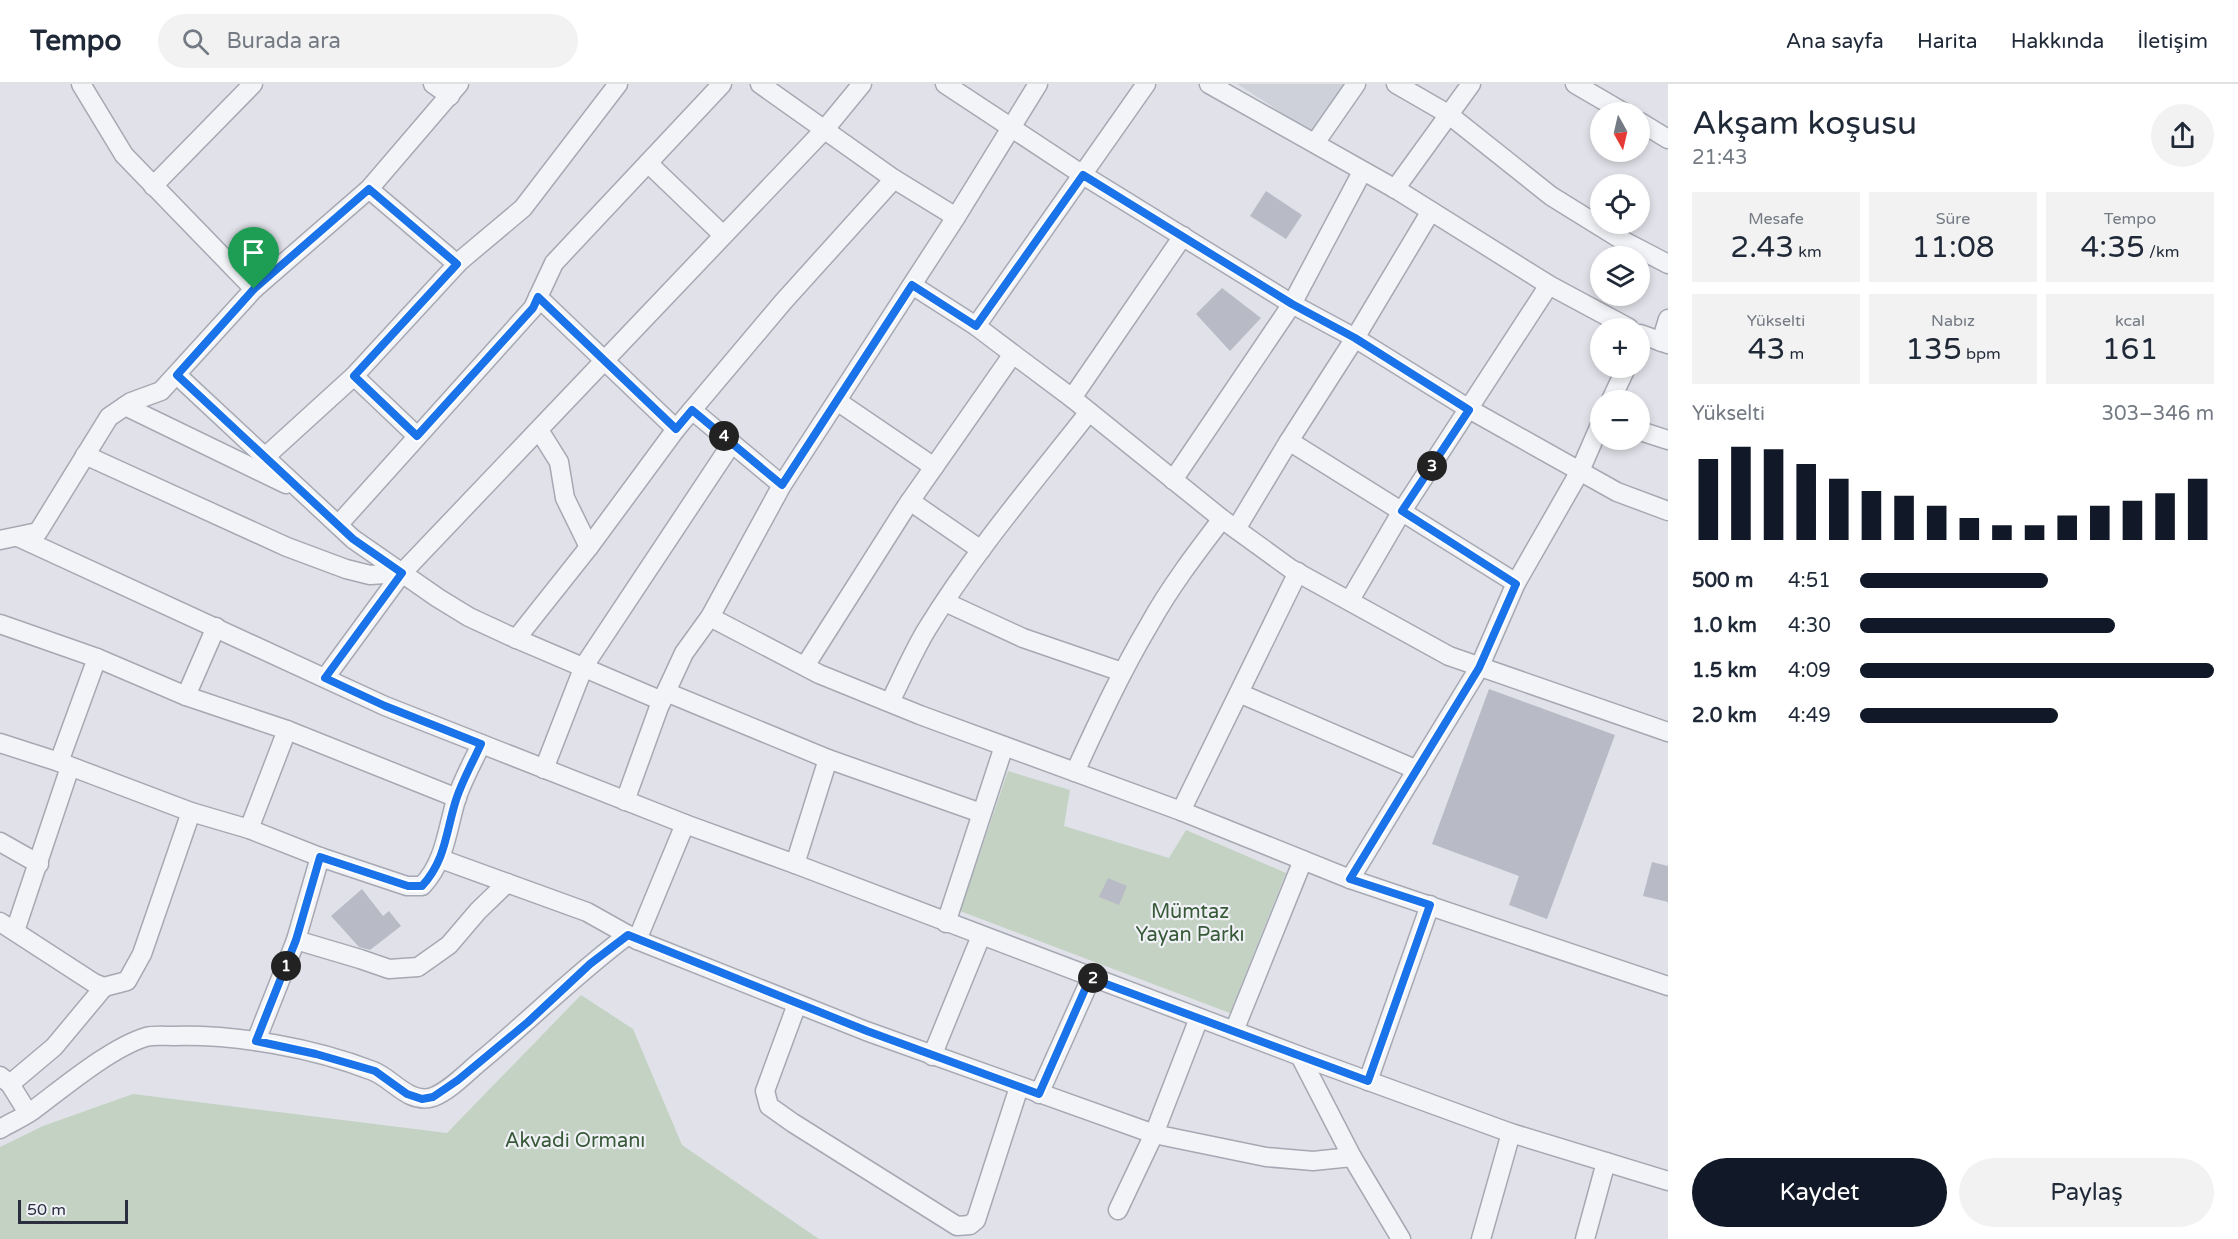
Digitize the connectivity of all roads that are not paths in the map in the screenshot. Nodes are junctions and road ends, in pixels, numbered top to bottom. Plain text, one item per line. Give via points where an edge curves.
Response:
1 (81, 84) edge
2 (254, 84) edge
3 (433, 84) edge
4 (618, 84) edge
5 (722, 84) edge
6 (760, 84) edge
7 (862, 84) edge
8 (945, 84) edge
9 (1038, 84) edge
10 (1146, 84) edge
11 (1209, 84) edge
12 (1356, 84) edge
13 (1396, 84) edge
14 (1471, 84) edge
15 (1575, 84) edge
16 (454, 90) edge
17 (1606, 102) edge
18 (1448, 114) junction
19 (1650, 128) edge
20 (825, 129) junction
21 (1010, 129) junction
22 (1668, 139) edge
23 (1315, 143) junction
24 (648, 163) junction
25 (1362, 172) junction
26 (1083, 175) junction
27 (894, 179) junction
28 (153, 186) junction
29 (369, 189) junction
30 (1395, 189) junction
31 (1431, 211) junction
32 (956, 217) junction
33 (723, 235) junction
34 (1183, 236) junction
35 (457, 264) junction
36 (1668, 264) edge
37 (912, 285) junction
38 (1549, 285) junction
39 (254, 289) junction
40 (538, 297) junction
41 (1292, 304) junction
42 (1608, 318) edge
43 (1668, 319) edge
44 (976, 326) junction
45 (1355, 338) junction
46 (1664, 343) edge
47 (1013, 354) junction
48 (604, 361) junction
49 (177, 375) junction
50 (354, 376) junction
51 (1072, 398) junction
52 (837, 400) junction
53 (125, 406) junction
54 (692, 410) junction
55 (1469, 410) junction
56 (1089, 412) junction
57 (676, 429) junction
58 (539, 430) junction
59 (1650, 434) edge
60 (417, 436) junction
61 (1668, 440) edge
62 (1288, 441) junction
63 (732, 443) junction
64 (1590, 448) edge
65 (85, 456) junction
66 (265, 457) junction
67 (934, 467) junction
68 (1580, 471) junction
69 (1173, 480) junction
70 (782, 485) junction
71 (302, 492) junction
72 (910, 501) junction
73 (1402, 511) junction
74 (1668, 511) edge
75 (1229, 524) junction
76 (338, 525) junction
77 (9, 539) edge
78 (589, 547) junction
79 (981, 550) junction
80 (1298, 572) junction
81 (402, 573) junction
82 (1516, 584) junction
83 (1350, 600) junction
84 (945, 602) junction
85 (710, 616) junction
86 (0, 624) edge
87 (216, 627) junction
88 (516, 639) junction
89 (97, 658) junction
90 (584, 666) junction
91 (805, 666) junction
92 (1479, 668) junction
93 (1122, 672) junction
94 (325, 678) junction
95 (1239, 693) junction
96 (186, 696) junction
97 (664, 696) junction
98 (890, 702) junction
99 (287, 730) junction
100 (1668, 732) edge
101 (0, 743) edge
102 (481, 744) junction
103 (1004, 746) junction
104 (828, 759) junction
105 (65, 765) junction
106 (544, 769) junction
107 (1417, 770) junction
108 (1075, 772) junction
109 (457, 798) junction
110 (625, 801) junction
111 (1180, 811) junction
112 (191, 812) junction
113 (981, 813) junction
114 (685, 825) junction
115 (249, 829) junction
116 (0, 842) edge
117 (320, 857) junction
118 (441, 859) junction
119 (1303, 860) junction
120 (39, 864) junction
121 (795, 864) junction
122 (1350, 879) junction
123 (507, 883) junction
124 (1430, 905) junction
125 (946, 923) junction
126 (8, 926) edge
127 (981, 936) junction
128 (633, 937) junction
129 (296, 940) junction
130 (1090, 978) junction
131 (1668, 986) edge
132 (104, 987) junction
133 (797, 1004) junction
134 (1199, 1018) junction
135 (1234, 1031) junction
136 (256, 1041) junction
137 (932, 1056) junction
138 (1300, 1056) junction
139 (5, 1080) edge
140 (1368, 1081) junction
141 (1019, 1087) junction
142 (1039, 1094) junction
143 (28, 1113) junction
144 (0, 1129) edge
145 (1511, 1133) junction
146 (1154, 1134) junction
147 (1352, 1157) junction
148 (1606, 1162) junction
149 (1668, 1181) edge
150 (1118, 1210) dead end
151 (1401, 1239) edge
152 (1481, 1239) edge
153 (1585, 1239) edge

1 - 28 street via 124,155
2 - 28 street
3 - 16 street
4 - 35 street via 523,208
5 - 24 street
6 - 20 street
7 - 20 street
8 - 21 street
9 - 21 street
10 - 26 street
11 - 23 street
12 - 23 street
13 - 18 street
14 - 18 street
15 - 17 street
16 - 29 street
18 - 30 street
18 - 36 street via 1551,196
19 - 22 street
20 - 27 street
20 - 33 street
21 - 26 street
21 - 32 street
23 - 25 street
24 - 33 street
24 - 40 street via 554,263
25 - 30 street
25 - 41 street
26 - 34 street
26 - 44 street
27 - 32 street
27 - 54 street
28 - 39 street
29 - 35 street
29 - 39 street
30 - 31 street
31 - 38 street
31 - 45 street
32 - 37 street
33 - 48 street
34 - 41 street
34 - 51 street
35 - 50 street
37 - 44 street
37 - 52 street
38 - 42 street
38 - 55 street
39 - 49 street
40 - 48 street
40 - 60 street via 533,308
41 - 45 street
41 - 69 street
43 - 46 street
44 - 47 street
45 - 55 street
45 - 62 street
47 - 51 street
47 - 67 street
48 - 57 street
48 - 58 street
49 - 53 street via 161,391
49 - 66 street
50 - 60 street
50 - 66 street
51 - 56 street
52 - 67 street
52 - 70 street
53 - 65 street via 109,417
53 - 71 street
54 - 57 street
54 - 63 street
55 - 68 street
55 - 73 street
56 - 69 street
56 - 79 street
57 - 78 street
58 - 78 street via 559,462 565,498
58 - 81 street
59 - 61 street
60 - 76 street
62 - 73 street
62 - 75 street
63 - 70 street
63 - 90 street
64 - 68 street
65 - 77 street via 38,532
65 - 81 street via 287,547 346,569 370,575
66 - 71 street
67 - 72 street
68 - 74 street via 1617,492
68 - 82 street
69 - 75 street
70 - 85 street
71 - 76 street
72 - 79 street
72 - 91 street
73 - 82 street
73 - 83 street
75 - 80 street
75 - 93 street via 1185,567
76 - 81 street
77 - 87 street
78 - 88 street
79 - 84 street
80 - 83 street
80 - 95 street
81 - 88 street via 469,617
81 - 94 street
82 - 92 street
83 - 92 street via 1449,656
84 - 93 street via 1023,638
84 - 98 street via 926,630
85 - 91 street
85 - 97 street via 684,653
86 - 89 street
87 - 94 street
87 - 96 street
88 - 90 street
89 - 96 street
89 - 105 street
90 - 97 street
90 - 106 street
91 - 98 street
92 - 100 street
92 - 107 street
93 - 108 street
94 - 102 street
95 - 107 street
95 - 111 street
96 - 99 street
97 - 104 street
97 - 110 street
98 - 103 street
99 - 109 street
99 - 115 street
101 - 105 street
102 - 106 street
102 - 109 street
103 - 108 street
103 - 113 street
104 - 113 street
104 - 121 street
105 - 112 street
105 - 120 street
106 - 110 street
107 - 122 street
108 - 111 street
109 - 118 street
110 - 114 street
111 - 119 street
112 - 115 street
112 - 132 street via 142,954 127,981
113 - 125 street
114 - 121 street
114 - 128 street
115 - 117 street
116 - 120 street
117 - 118 street via 408,886 422,886
117 - 129 street
118 - 123 street
119 - 122 street
119 - 135 street
120 - 126 street
121 - 125 street
122 - 124 street
123 - 128 street via 587,912
123 - 129 street via 449,945 418,967 389,969
124 - 131 street
124 - 140 street
125 - 127 street
126 - 132 street
127 - 130 street
127 - 137 street
128 - 133 street
128 - 136 street via 590,964 528,1022 433,1097 422,1099 407,1094 375,1071
129 - 136 street
130 - 134 street
130 - 142 street
132 - 139 street via 54,1047
133 - 137 street
133 - 141 street via 765,1091 769,1106 957,1226 976,1220
134 - 135 street
134 - 146 street
135 - 138 street
136 - 143 street via 191,1035 146,1037 110,1055
137 - 141 street
138 - 140 street
138 - 147 street
139 - 143 street
140 - 145 street
141 - 142 street
142 - 146 street
143 - 144 street
145 - 148 street
145 - 152 street
146 - 147 street via 1266,1157 1313,1161
146 - 150 street
147 - 151 street
148 - 149 street
148 - 153 street

